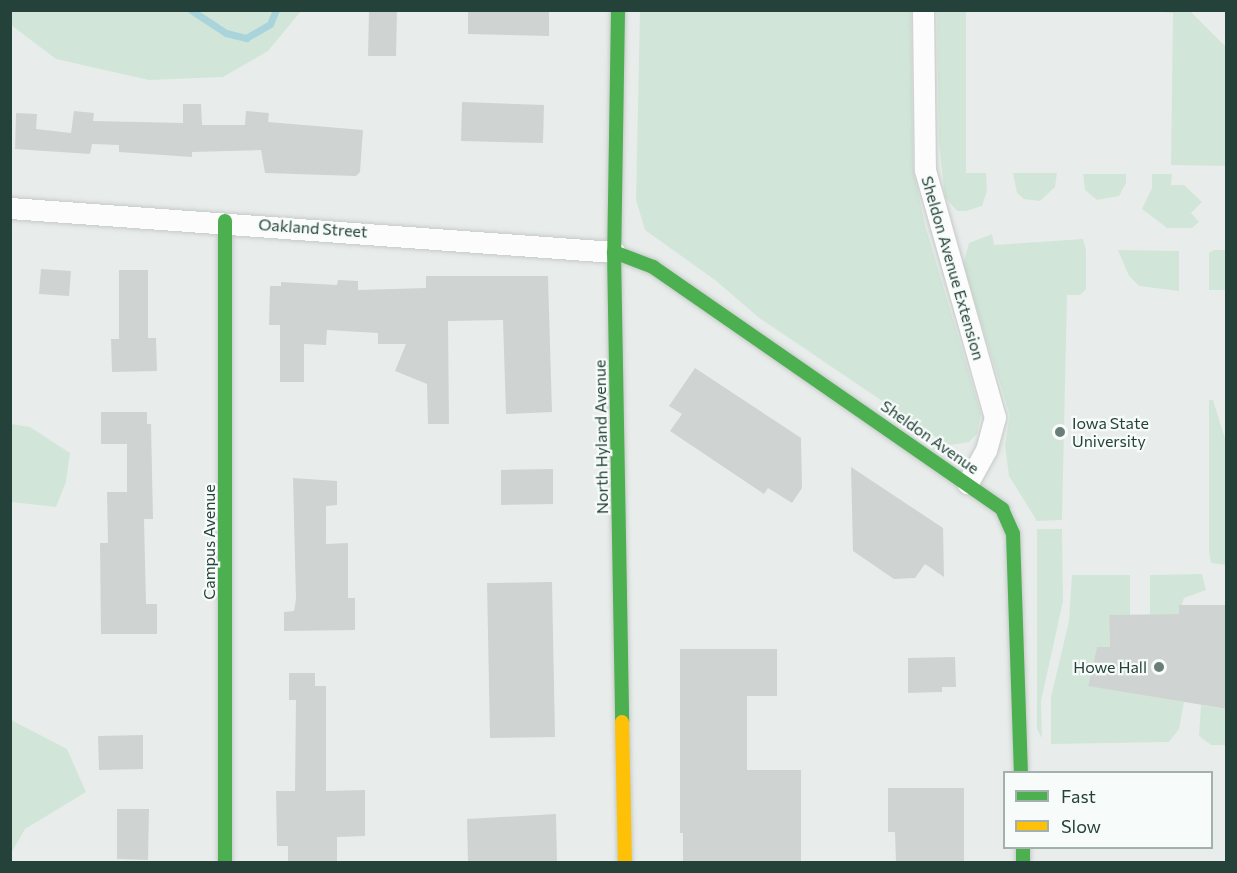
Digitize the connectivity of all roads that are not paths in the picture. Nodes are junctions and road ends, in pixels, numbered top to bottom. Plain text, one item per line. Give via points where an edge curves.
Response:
1 (618, 10) edge
2 (923, 10) edge
3 (10, 208) edge
4 (225, 221) junction
5 (614, 252) junction
6 (968, 483) junction
7 (1021, 771) edge
8 (225, 862) edge
9 (625, 862) edge

1 - 5 street, North Hyland Avenue
2 - 6 street, Sheldon Avenue Extension via 925,170 995,417 986,450
3 - 4 street, Oakland Street
4 - 5 street, Oakland Street
4 - 8 street, Campus Avenue
5 - 6 street, Sheldon Avenue via 653,267
5 - 9 street, North Hyland Avenue
6 - 7 street, Sheldon Avenue via 1002,508 1013,534

